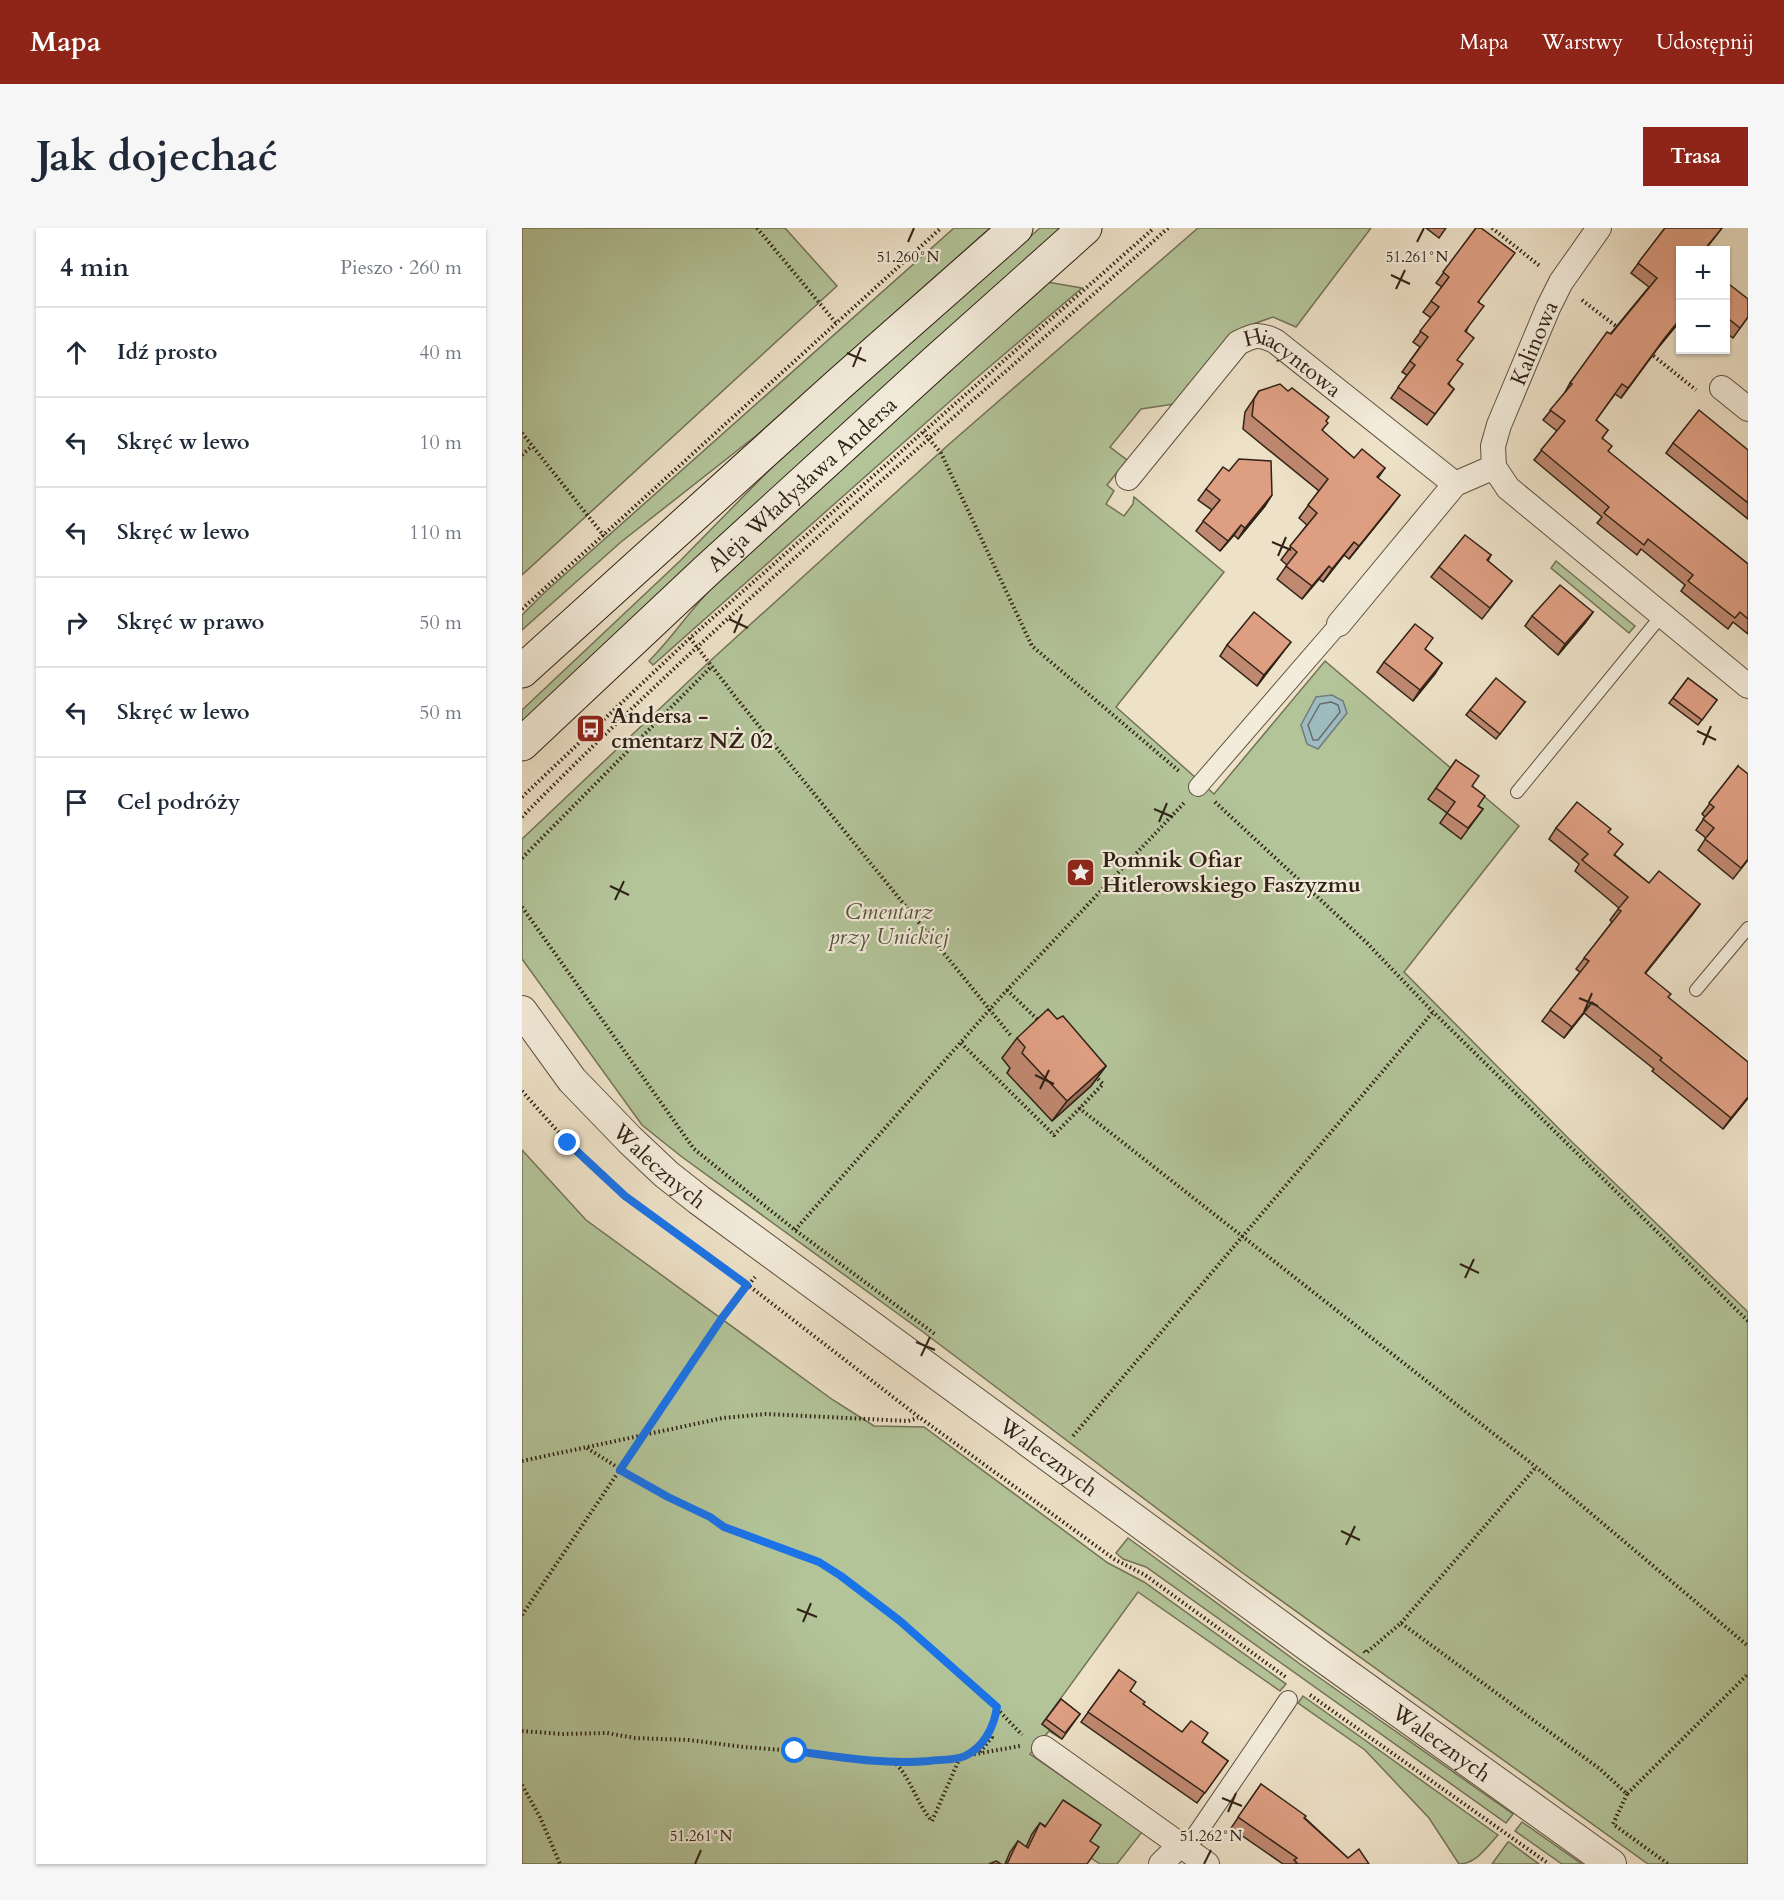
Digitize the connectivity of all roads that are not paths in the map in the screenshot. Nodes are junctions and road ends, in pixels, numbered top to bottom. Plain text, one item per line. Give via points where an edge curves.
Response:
1 (1016, 228) edge
2 (1086, 228) edge
3 (1599, 228) edge
4 (1722, 388) road end
5 (1748, 409) edge
6 (1494, 467) junction
7 (1128, 478) dead end
8 (1455, 484) junction
9 (1662, 615) junction
10 (1339, 624) joint
11 (522, 670) edge
12 (1748, 686) edge
13 (522, 744) edge
14 (1198, 787) road end
15 (1517, 792) dead end
16 (1748, 928) edge
17 (1696, 990) dead end
18 (522, 1011) edge
19 (1288, 1700) dead end
20 (1038, 1746) road end
21 (1187, 1841) junction
22 (1161, 1864) edge
23 (1207, 1864) edge
24 (1611, 1864) edge

1 - 11 main road
2 - 13 main road, Aleja Władysława Andersa via 706,571
3 - 6 street, Kalinowa via 1561,282 1543,318 1499,425 1493,446
4 - 5 street
6 - 8 street
6 - 9 street via 1508,488
7 - 8 street, Hiacyntowa via 1238,343 1261,334 1275,341
8 - 10 street
9 - 12 street
9 - 15 lane
10 - 14 street
16 - 17 lane
18 - 24 street, Walecznych via 572,1080 630,1140 699,1200
19 - 21 street
20 - 21 street
21 - 22 street
21 - 23 street

